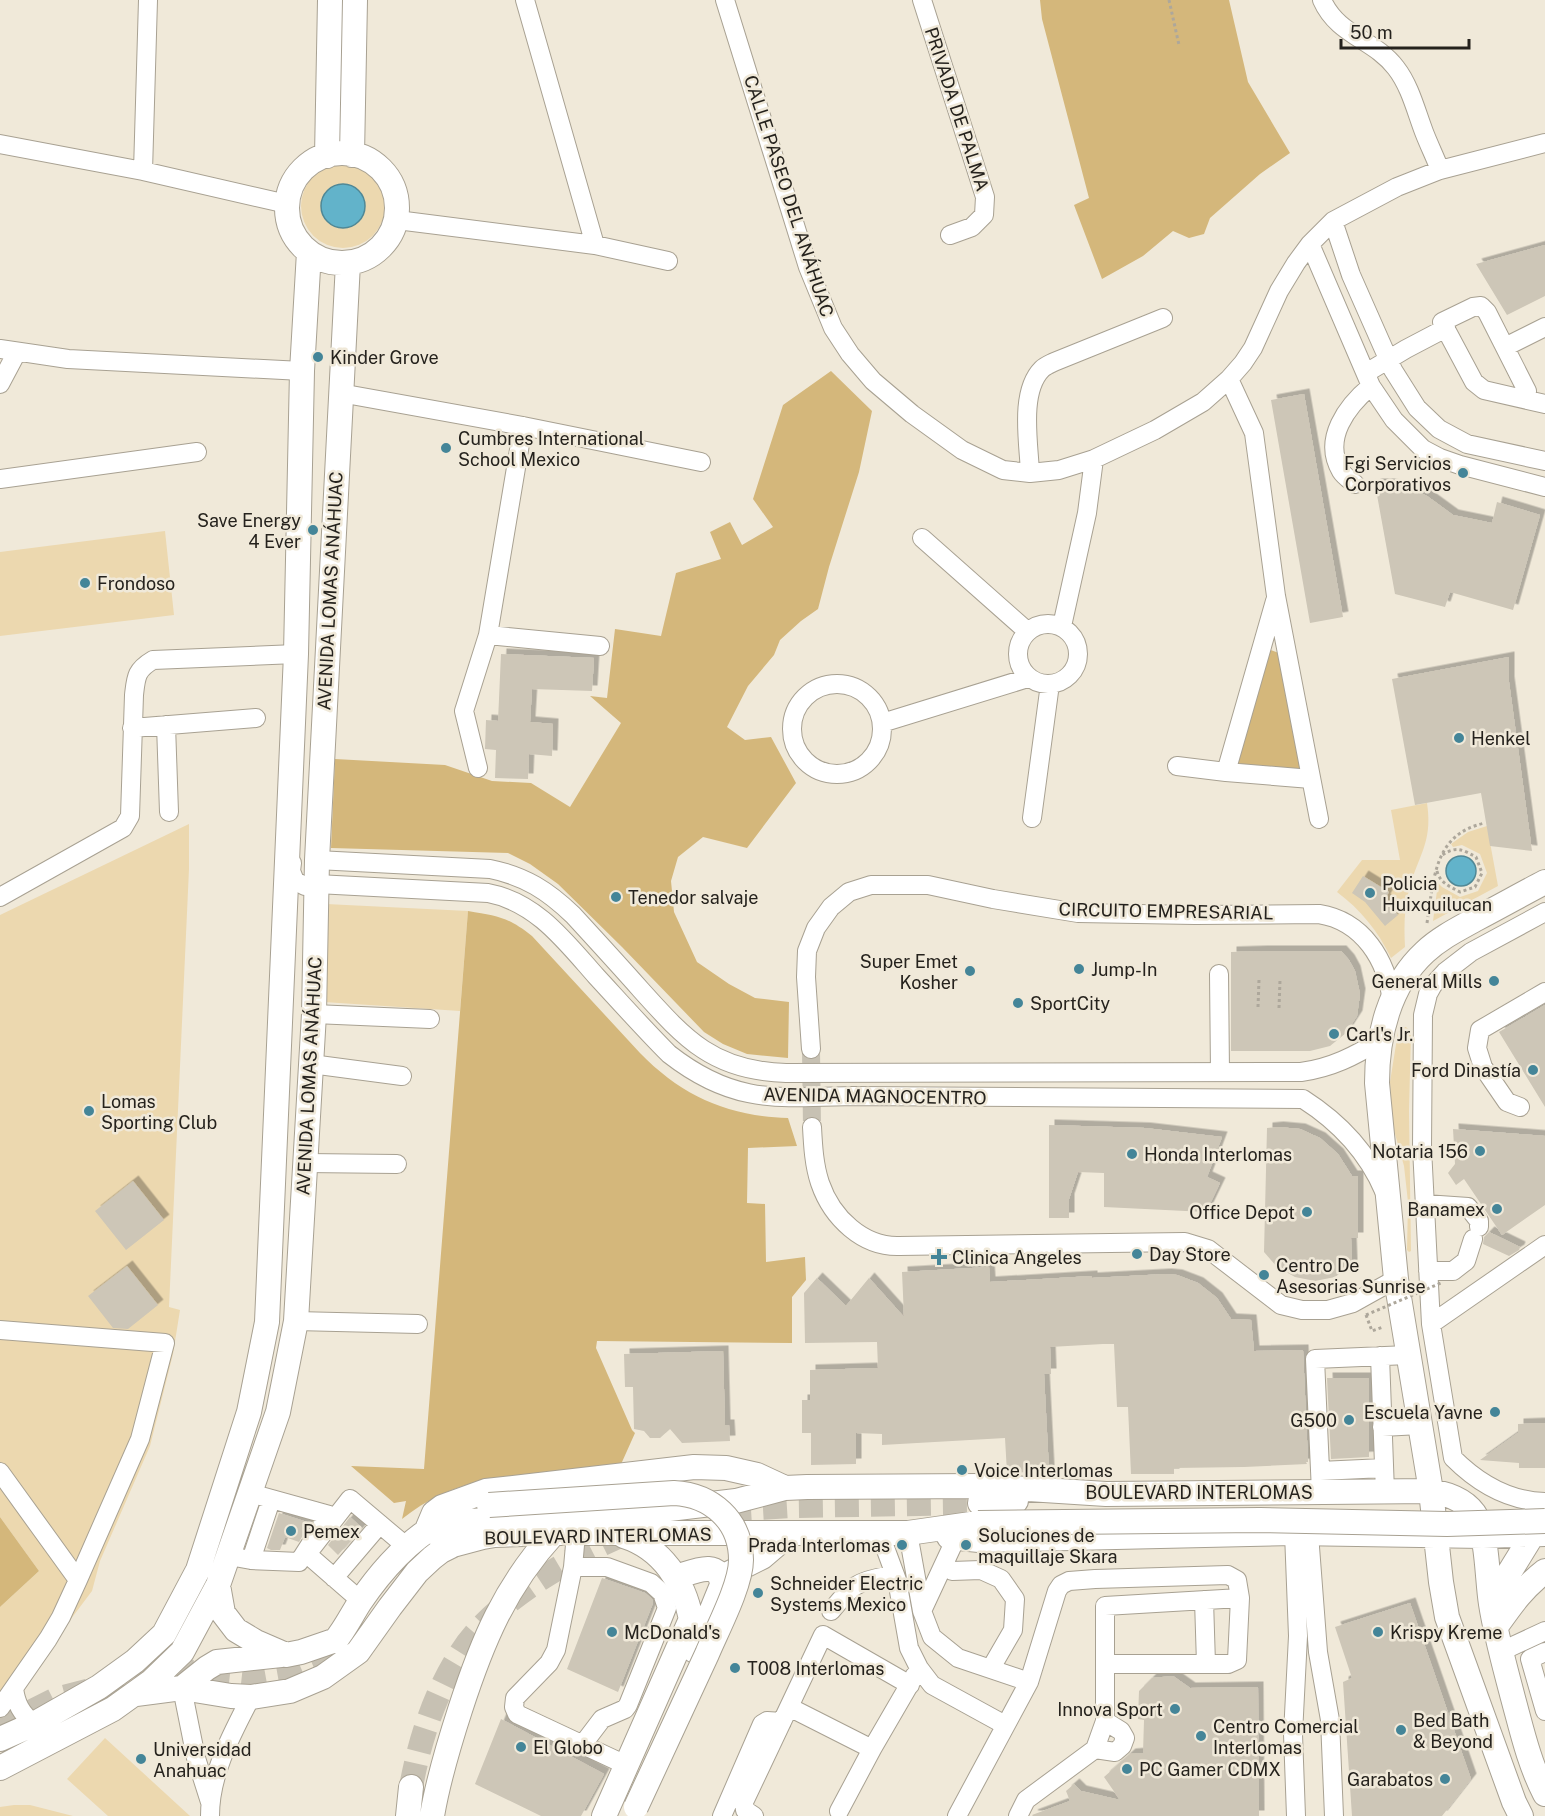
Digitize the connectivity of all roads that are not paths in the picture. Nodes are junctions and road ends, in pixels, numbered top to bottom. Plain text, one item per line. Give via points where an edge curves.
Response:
1 (148, 0) edge
2 (330, 0) edge
3 (355, 0) edge
4 (525, 0) edge
5 (725, 0) edge
6 (922, 0) edge
7 (1322, 0) edge
8 (1545, 143) edge
9 (0, 144) edge
10 (352, 154) junction
11 (327, 156) junction
12 (1440, 170) junction
13 (143, 171) junction
14 (287, 204) junction
15 (397, 220) junction
16 (1334, 222) junction
17 (950, 235) dead end
18 (1310, 244) junction
19 (595, 245) junction
20 (309, 252) junction
21 (668, 261) dead end
22 (348, 263) junction
23 (1351, 275) junction
24 (1329, 286) junction
25 (1163, 318) dead end
26 (1444, 325) junction
27 (1545, 327) edge
28 (1505, 347) junction
29 (9, 350) edge
30 (1387, 356) junction
31 (302, 371) junction
32 (1367, 374) junction
33 (1229, 379) junction
34 (0, 384) edge
35 (340, 393) junction
36 (1525, 399) junction
37 (1545, 404) edge
38 (523, 426) junction
39 (197, 452) dead end
40 (1094, 459) junction
41 (1545, 461) edge
42 (701, 462) dead end
43 (1030, 473) junction
44 (0, 479) edge
45 (1355, 484) dead end
46 (1545, 487) edge
47 (922, 538) dead end
48 (1276, 597) junction
49 (1062, 626) junction
50 (1027, 631) junction
51 (488, 635) junction
52 (600, 646) dead end
53 (296, 654) junction
54 (1028, 678) junction
55 (1050, 684) junction
56 (256, 718) dead end
57 (882, 723) junction
58 (166, 725) junction
59 (132, 728) junction
60 (1177, 766) dead end
61 (478, 768) dead end
62 (1226, 772) junction
63 (1311, 779) junction
64 (169, 812) dead end
65 (1032, 818) dead end
66 (1319, 819) dead end
67 (288, 828) junction
68 (317, 860) junction
69 (1545, 882) edge
70 (317, 884) junction
71 (0, 897) edge
72 (1545, 912) edge
73 (1219, 974) dead end
74 (1545, 992) edge
75 (1392, 1002) junction
76 (314, 1014) junction
77 (430, 1019) dead end
78 (1380, 1040) junction
79 (811, 1048) tunnel mouth
80 (311, 1064) junction
81 (1220, 1072) junction
82 (402, 1076) dead end
83 (1520, 1107) dead end
84 (812, 1127) tunnel mouth
85 (305, 1163) junction
86 (397, 1164) dead end
87 (1388, 1201) junction
88 (1425, 1204) junction
89 (1545, 1245) edge
90 (1434, 1277) junction
91 (1396, 1279) junction
92 (296, 1321) junction
93 (418, 1324) dead end
94 (1431, 1324) junction
95 (0, 1330) edge
96 (1408, 1355) junction
97 (1380, 1356) junction
98 (1420, 1425) junction
99 (1383, 1427) junction
100 (0, 1472) edge
101 (1385, 1480) junction
102 (1321, 1482) junction
103 (785, 1488) junction
104 (1431, 1491) junction
105 (1106, 1494) junction
106 (261, 1497) junction
107 (1545, 1502) edge
108 (979, 1513) junction
109 (380, 1524) junction
110 (1542, 1529) edge
111 (1442, 1530) junction
112 (426, 1532) junction
113 (908, 1533) junction
114 (1302, 1533) junction
115 (565, 1534) junction
116 (616, 1534) junction
117 (789, 1534) junction
118 (880, 1534) junction
119 (1483, 1536) junction
120 (956, 1538) junction
121 (407, 1547) junction
122 (240, 1558) junction
123 (573, 1567) junction
124 (952, 1571) dead end
125 (1545, 1571) edge
126 (887, 1576) dead end
127 (676, 1577) junction
128 (722, 1577) junction
129 (334, 1578) junction
130 (78, 1581) junction
131 (218, 1585) junction
132 (1240, 1598) junction
133 (1204, 1600) junction
134 (361, 1601) junction
135 (1491, 1602) junction
136 (831, 1611) dead end
137 (922, 1611) junction
138 (1495, 1628) junction
139 (1545, 1631) edge
140 (1545, 1652) edge
141 (286, 1655) junction
142 (1502, 1656) junction
143 (1105, 1664) junction
144 (1206, 1664) junction
145 (919, 1668) junction
146 (991, 1668) junction
147 (1029, 1682) junction
148 (1471, 1684) junction
149 (910, 1685) junction
150 (182, 1688) junction
151 (7, 1689) edge
152 (136, 1694) junction
153 (251, 1696) junction
154 (0, 1708) edge
155 (1545, 1711) edge
156 (785, 1714) junction
157 (34, 1724) junction
158 (1005, 1725) junction
159 (0, 1739) edge
160 (583, 1744) junction
161 (872, 1749) junction
162 (1537, 1756) edge
163 (626, 1765) junction
164 (0, 1768) edge
165 (411, 1787) tunnel mouth
166 (1545, 1794) edge
167 (210, 1809) edge
168 (838, 1811) dead end
169 (631, 1813) edge
170 (408, 1816) edge
171 (432, 1816) edge
172 (604, 1816) edge
173 (722, 1816) edge
174 (754, 1816) edge
175 (957, 1816) edge
176 (1018, 1816) edge
177 (1296, 1816) edge
178 (1334, 1816) edge
179 (1521, 1816) edge

1 - 13 street
2 - 11 main road
3 - 10 main road
4 - 19 street
5 - 43 street, CALLE PASEO DEL ANÁHUAC via 808,267 833,328 873,381 912,414 972,455 1003,470
6 - 17 street, PRIVADA DE PALMA via 985,197 984,215 972,227
7 - 12 street via 1342,28 1396,68
8 - 12 street, CALLE PASEO DEL ANÁHUAC
9 - 13 street
10 - 11 main road
10 - 15 main road via 378,166 389,180 397,200
11 - 14 main road via 308,165 294,183
12 - 16 street, CALLE PASEO DEL ANÁHUAC via 1397,187
13 - 14 street
14 - 20 main road via 295,237
15 - 19 street
15 - 22 main road via 379,249
16 - 18 street, CALLE PASEO DEL ANÁHUAC
16 - 23 street
18 - 24 street
18 - 33 street, CALLE PASEO DEL ANÁHUAC via 1279,291 1253,348
19 - 21 street
20 - 22 main road via 327,261
20 - 31 main road, AVENIDA LOMAS ANÁHUAC
22 - 35 main road, AVENIDA LOMAS ANÁHUAC
23 - 24 street
23 - 30 street
24 - 32 street
25 - 43 street via 1042,369 1027,401
26 - 28 street via 1481,306
26 - 30 street
26 - 36 street via 1474,382 1484,390
27 - 28 street
28 - 36 street via 1527,391
29 - 31 street via 68,359
29 - 34 street
30 - 32 street
30 - 41 street via 1417,408 1439,429 1467,444
31 - 53 main road, AVENIDA LOMAS ANÁHUAC
32 - 45 street via 1361,394 1339,423 1333,450 1341,472
32 - 46 street via 1394,420 1423,449 1460,465
33 - 40 street, CALLE PASEO DEL ANÁHUAC via 1203,402
33 - 48 street via 1254,433
35 - 38 street
35 - 68 main road, AVENIDA LOMAS ANÁHUAC
36 - 37 street
38 - 42 street
38 - 51 street
39 - 44 street
40 - 43 street, CALLE PASEO DEL ANÁHUAC via 1059,470
40 - 49 street via 1087,513
47 - 50 street
48 - 62 street
48 - 63 street
49 - 50 street via 1044,623
49 - 55 street via 1074,637 1079,652 1076,668 1065,680
50 - 54 street via 1018,646 1018,663
51 - 52 street
51 - 61 street via 464,711
53 - 59 street via 153,660 136,676
53 - 67 main road, AVENIDA LOMAS ANÁHUAC
54 - 55 street
54 - 57 street
55 - 65 street
56 - 58 street
57 - 57 street via 873,701 855,687 831,684 809,693 795,712 792,735 801,757 819,771 843,774 865,765 879,746
58 - 59 street
58 - 64 street
59 - 71 street via 130,816 123,828
60 - 62 street
62 - 63 street
63 - 66 street
67 - 70 street, AVENIDA MAGNOCENTRO via 296,838 291,871 295,881 305,886
67 - 157 main road, AVENIDA LOMAS ANÁHUAC via 267,1322 249,1412 198,1570 164,1634 121,1673
68 - 70 main road, AVENIDA LOMAS ANÁHUAC
68 - 81 street, AVENIDA MAGNOCENTRO via 490,869 528,881 560,902 684,1036 716,1058 750,1070
69 - 75 main road via 1446,936 1425,952
70 - 76 main road, AVENIDA LOMAS ANÁHUAC
70 - 87 street, AVENIDA MAGNOCENTRO via 488,893 518,902 557,932 669,1054 686,1068 725,1088 787,1097 1303,1099 1330,1118 1357,1145
72 - 88 street via 1471,952 1445,972 1428,994 1423,1016
73 - 81 street
74 - 83 street via 1480,1030 1477,1048 1483,1067 1507,1102
75 - 78 main road
75 - 79 street, CIRCUITO EMPRESARIAL via 1385,972 1369,944 1348,923 1333,916 1078,913 928,885 871,885 849,892 831,907 816,928 807,951
76 - 77 street
76 - 80 main road, AVENIDA LOMAS ANÁHUAC
78 - 81 street, AVENIDA MAGNOCENTRO via 1349,1059 1315,1070
78 - 87 main road via 1377,1083
80 - 82 street
80 - 85 main road, AVENIDA LOMAS ANÁHUAC
84 - 91 street via 820,1184 833,1208 850,1228 879,1245 1185,1242 1208,1249 1281,1305 1302,1310 1328,1310 1353,1303
85 - 86 street
85 - 92 main road, AVENIDA LOMAS ANÁHUAC
87 - 91 main road
88 - 90 street
88 - 90 street via 1468,1207 1479,1221 1466,1261 1453,1271
89 - 94 street
90 - 94 street
91 - 96 main road
92 - 93 street
92 - 106 main road, AVENIDA LOMAS ANÁHUAC
94 - 107 street via 1453,1458 1490,1487
95 - 130 street via 165,1343 140,1439
96 - 97 street
96 - 98 main road
97 - 99 street
97 - 102 street via 1315,1359
98 - 99 street
98 - 104 main road
99 - 101 street
100 - 130 street
101 - 102 main road, BOULEVARD INTERLOMAS
101 - 104 main road, BOULEVARD INTERLOMAS
102 - 105 main road, BOULEVARD INTERLOMAS
103 - 105 main road, BOULEVARD INTERLOMAS via 980,1486
103 - 112 main road, BOULEVARD INTERLOMAS via 736,1501 644,1512 470,1521
103 - 112 main road, BOULEVARD INTERLOMAS via 757,1475 726,1468 694,1467 486,1491 442,1506 434,1513
104 - 111 main road
104 - 119 main road, BOULEVARD INTERLOMAS via 1463,1502 1476,1515
105 - 108 main road
106 - 122 main road, AVENIDA LOMAS ANÁHUAC
106 - 122 street via 329,1515 298,1562
108 - 111 main road, BOULEVARD INTERLOMAS, bridge via 1260,1520
108 - 113 main road, BOULEVARD INTERLOMAS
109 - 121 street
109 - 129 street
109 - 129 street via 350,1499 307,1554
110 - 111 main road, bridge
110 - 119 main road, BOULEVARD INTERLOMAS
110 - 135 main road
111 - 114 main road, BOULEVARD INTERLOMAS
111 - 119 main road, BOULEVARD INTERLOMAS
111 - 148 main road via 1447,1617
112 - 121 main road, BOULEVARD INTERLOMAS
112 - 169 main road, BOULEVARD INTERLOMAS, bridge via 458,1513 489,1505 685,1494 717,1508 732,1525 741,1549 739,1574 724,1617
113 - 118 main road, BOULEVARD INTERLOMAS
113 - 120 main road, BOULEVARD INTERLOMAS
113 - 137 street
114 - 120 main road, BOULEVARD INTERLOMAS
114 - 177 street via 1293,1734
114 - 178 street via 1330,1720
115 - 116 main road, BOULEVARD INTERLOMAS
115 - 123 street
115 - 153 main road, BOULEVARD INTERLOMAS via 495,1535 441,1551 417,1572 365,1644 347,1661 298,1688
115 - 171 main road via 527,1565 486,1637 450,1741
116 - 117 main road, BOULEVARD INTERLOMAS
116 - 127 main road via 650,1550
117 - 118 main road, BOULEVARD INTERLOMAS
117 - 128 main road via 762,1557
118 - 145 street via 897,1580 909,1648
119 - 135 main road
120 - 137 street
121 - 134 main road, BOULEVARD INTERLOMAS
122 - 131 main road, AVENIDA LOMAS ANÁHUAC
123 - 160 street via 556,1650 549,1663 515,1698 514,1707 517,1714
123 - 160 street via 607,1567 651,1582 662,1593 667,1608 628,1705 602,1719
124 - 146 street via 981,1570 1001,1580 1015,1599 1013,1630
125 - 138 main road via 1518,1595
126 - 136 street via 857,1584
127 - 128 main road via 706,1568 716,1570
127 - 163 main road via 691,1619
128 - 169 main road
129 - 134 street
130 - 151 street via 48,1639
131 - 141 main road via 223,1613 236,1630
131 - 152 main road, AVENIDA LOMAS ANÁHUAC via 182,1652
132 - 133 street
132 - 144 street via 1237,1660
132 - 147 street via 1237,1580 1228,1575 1069,1581 1057,1591
133 - 143 street via 1105,1606
133 - 144 street
134 - 141 main road, BOULEVARD INTERLOMAS via 335,1641
135 - 138 main road
137 - 146 street via 932,1637 958,1658
138 - 142 main road
139 - 142 street
140 - 155 street via 1530,1659
141 - 150 main road via 217,1662
142 - 148 main road via 1486,1664
142 - 162 main road
143 - 144 street
143 - 176 street via 1105,1721 1095,1749 1026,1800
145 - 149 street
145 - 158 street via 932,1685
146 - 147 street
147 - 158 street
148 - 179 main road
149 - 156 street via 824,1635
149 - 161 street
150 - 152 main road, BOULEVARD INTERLOMAS
150 - 153 main road, BOULEVARD INTERLOMAS
150 - 167 street
151 - 154 street
151 - 157 street
152 - 164 main road, AVENIDA LOMAS ANÁHUAC
153 - 167 street via 224,1749
156 - 161 street
156 - 173 street via 762,1724
156 - 174 street via 744,1802 745,1810
157 - 159 main road, AVENIDA LOMAS ANÁHUAC
158 - 175 street
160 - 163 street
161 - 168 street
162 - 166 main road
163 - 172 main road
165 - 170 main road

